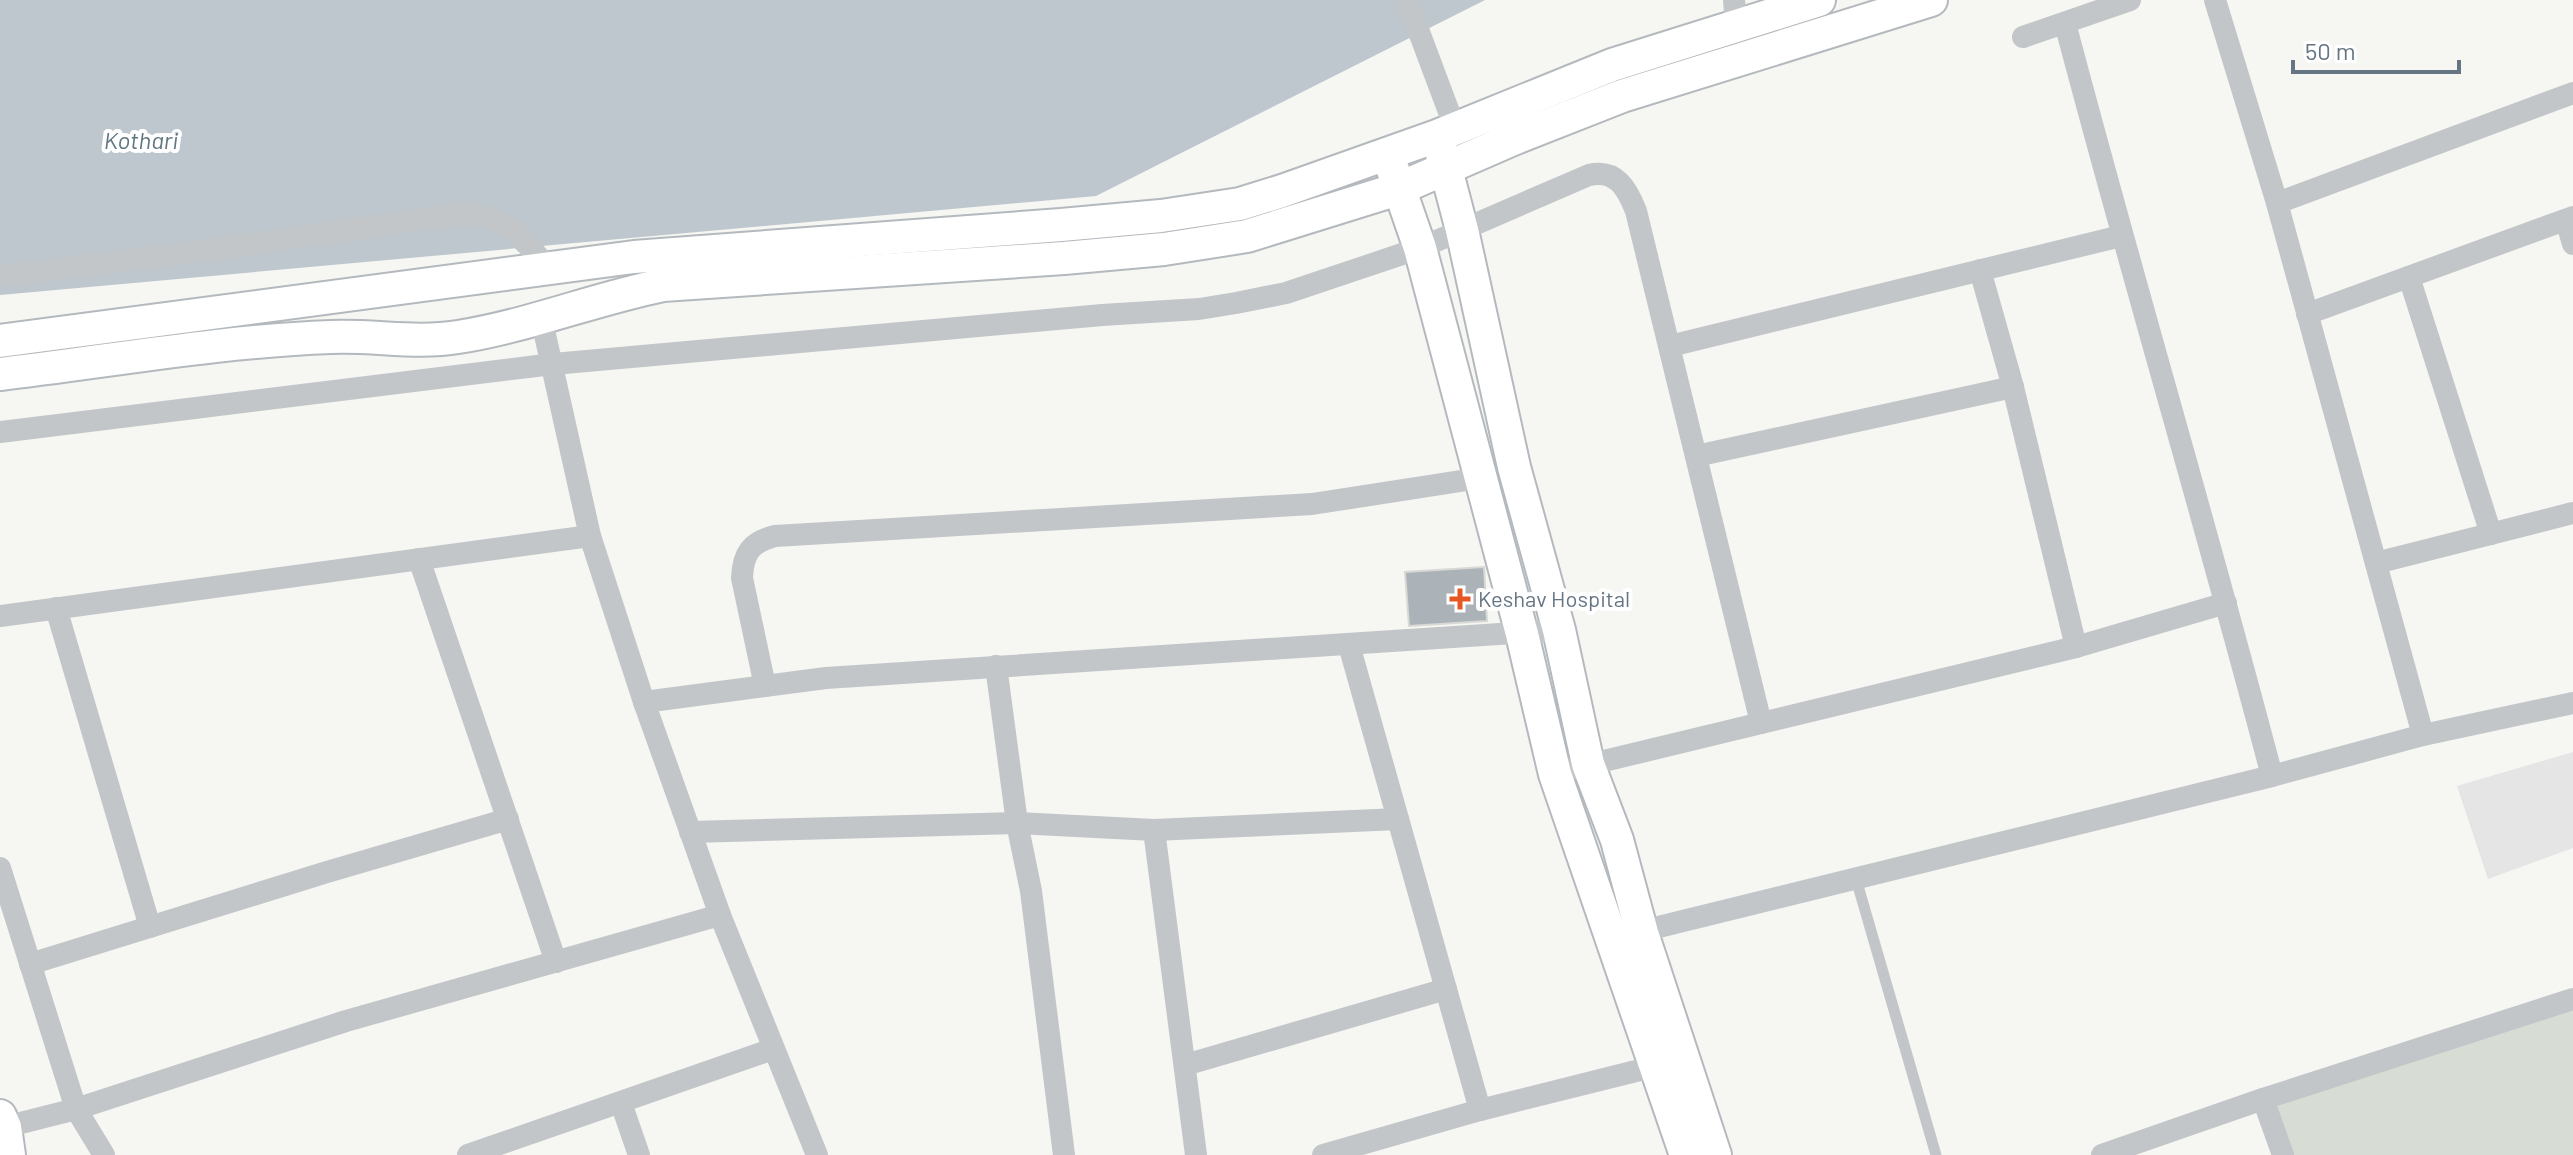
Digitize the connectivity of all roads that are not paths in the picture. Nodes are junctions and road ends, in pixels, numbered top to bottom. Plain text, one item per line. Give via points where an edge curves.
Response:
1 (1407, 0) edge
2 (1819, 0) edge
3 (1931, 0) edge
4 (2130, 0) edge
5 (2215, 0) edge
6 (1735, 13) edge
7 (2065, 23) junction
8 (2023, 37) dead end
9 (2573, 93) edge
10 (1446, 132) junction
11 (1388, 153) junction
12 (1447, 169) junction
13 (1398, 189) junction
14 (2277, 203) junction
15 (2570, 219) edge
16 (1462, 230) junction
17 (2121, 236) junction
18 (2573, 244) edge
19 (1420, 248) junction
20 (549, 268) junction
21 (1980, 270) junction
22 (0, 276) edge
23 (2409, 277) junction
24 (2307, 314) junction
25 (541, 317) junction
26 (0, 341) edge
27 (1670, 346) junction
28 (553, 364) junction
29 (0, 374) edge
30 (2013, 387) junction
31 (0, 432) edge
32 (1696, 456) junction
33 (1480, 478) junction
34 (2573, 513) edge
35 (2491, 534) junction
36 (590, 536) junction
37 (419, 559) junction
38 (2376, 563) junction
39 (2226, 603) junction
40 (56, 608) junction
41 (0, 616) edge
42 (1559, 630) junction
43 (1522, 634) junction
44 (1349, 645) junction
45 (2076, 647) junction
46 (996, 666) junction
47 (765, 686) junction
48 (644, 702) junction
49 (2573, 703) edge
50 (1761, 723) junction
51 (2423, 735) junction
52 (1588, 764) junction
53 (1555, 774) junction
54 (2272, 776) junction
55 (508, 819) junction
56 (1398, 819) junction
57 (1017, 823) junction
58 (1154, 830) junction
59 (690, 832) junction
60 (0, 868) edge
61 (1856, 879) junction
62 (720, 915) junction
63 (150, 927) junction
64 (1642, 933) junction
65 (1610, 936) junction
66 (556, 962) junction
67 (30, 964) junction
68 (1446, 989) junction
69 (2573, 999) edge
70 (773, 1049) junction
71 (1185, 1065) junction
72 (1656, 1066) junction
73 (2263, 1099) junction
74 (621, 1103) junction
75 (76, 1109) junction
76 (1480, 1110) junction
77 (5, 1132) edge
78 (104, 1155) edge
79 (468, 1155) edge
80 (639, 1155) edge
81 (817, 1155) edge
82 (1064, 1155) edge
83 (1196, 1155) edge
84 (1323, 1155) edge
85 (1686, 1155) edge
86 (1715, 1155) edge
87 (1936, 1155) edge
88 (2102, 1155) edge
89 (2283, 1155) edge

1 - 10 street
2 - 6 main road
3 - 12 main road via 1622,96
4 - 7 street
5 - 14 street
6 - 10 main road
7 - 8 street
7 - 17 street
9 - 14 street
10 - 11 main road
10 - 12 main road
11 - 13 main road
11 - 20 main road via 1240,204 1161,216
12 - 13 main road
12 - 16 main road
13 - 19 main road
13 - 25 main road via 1247,236 1164,249 663,285
14 - 24 street
15 - 18 street
15 - 23 street
16 - 19 street
16 - 27 street via 1589,175 1600,172 1617,179 1636,211
16 - 42 main road via 1514,467
17 - 21 street
17 - 39 street
19 - 28 street via 1286,293 1199,309
19 - 33 main road
20 - 22 street via 495,218 460,214
20 - 26 main road
21 - 27 street
21 - 30 street
23 - 24 street
23 - 35 street
24 - 38 street
25 - 28 street
25 - 29 main road via 457,338 330,337
27 - 32 street
28 - 31 street
28 - 36 street
30 - 32 street
30 - 45 street
32 - 50 street
33 - 43 main road
33 - 47 street via 1312,504 761,540 749,548 742,578
34 - 35 street
35 - 38 street
36 - 37 street
36 - 48 street
37 - 40 street
37 - 55 street
38 - 51 street
39 - 45 street
39 - 54 street
40 - 41 street
40 - 63 street
42 - 43 street
42 - 52 main road
43 - 44 street
43 - 53 main road
44 - 46 street
44 - 56 street
45 - 50 street
46 - 47 street
46 - 57 street
47 - 48 street
48 - 59 street
49 - 51 street
50 - 52 street
51 - 54 street
52 - 53 street
52 - 64 main road via 1617,840
53 - 65 main road
54 - 61 street
55 - 63 street
55 - 66 street
56 - 58 street
56 - 68 street
57 - 58 street
57 - 59 street
57 - 82 street via 1031,891
58 - 71 street
59 - 62 street
60 - 67 street
61 - 64 street
61 - 87 lane
62 - 66 street
62 - 70 street
63 - 67 street
64 - 65 street
64 - 86 main road
65 - 72 main road
66 - 75 street via 346,1021
67 - 75 street
68 - 71 street
68 - 76 street
69 - 73 street
70 - 74 street
70 - 81 street
71 - 83 street
72 - 76 street
72 - 85 main road
73 - 88 street
73 - 89 street
74 - 79 street
74 - 80 street
75 - 77 street
75 - 78 street
76 - 84 street

